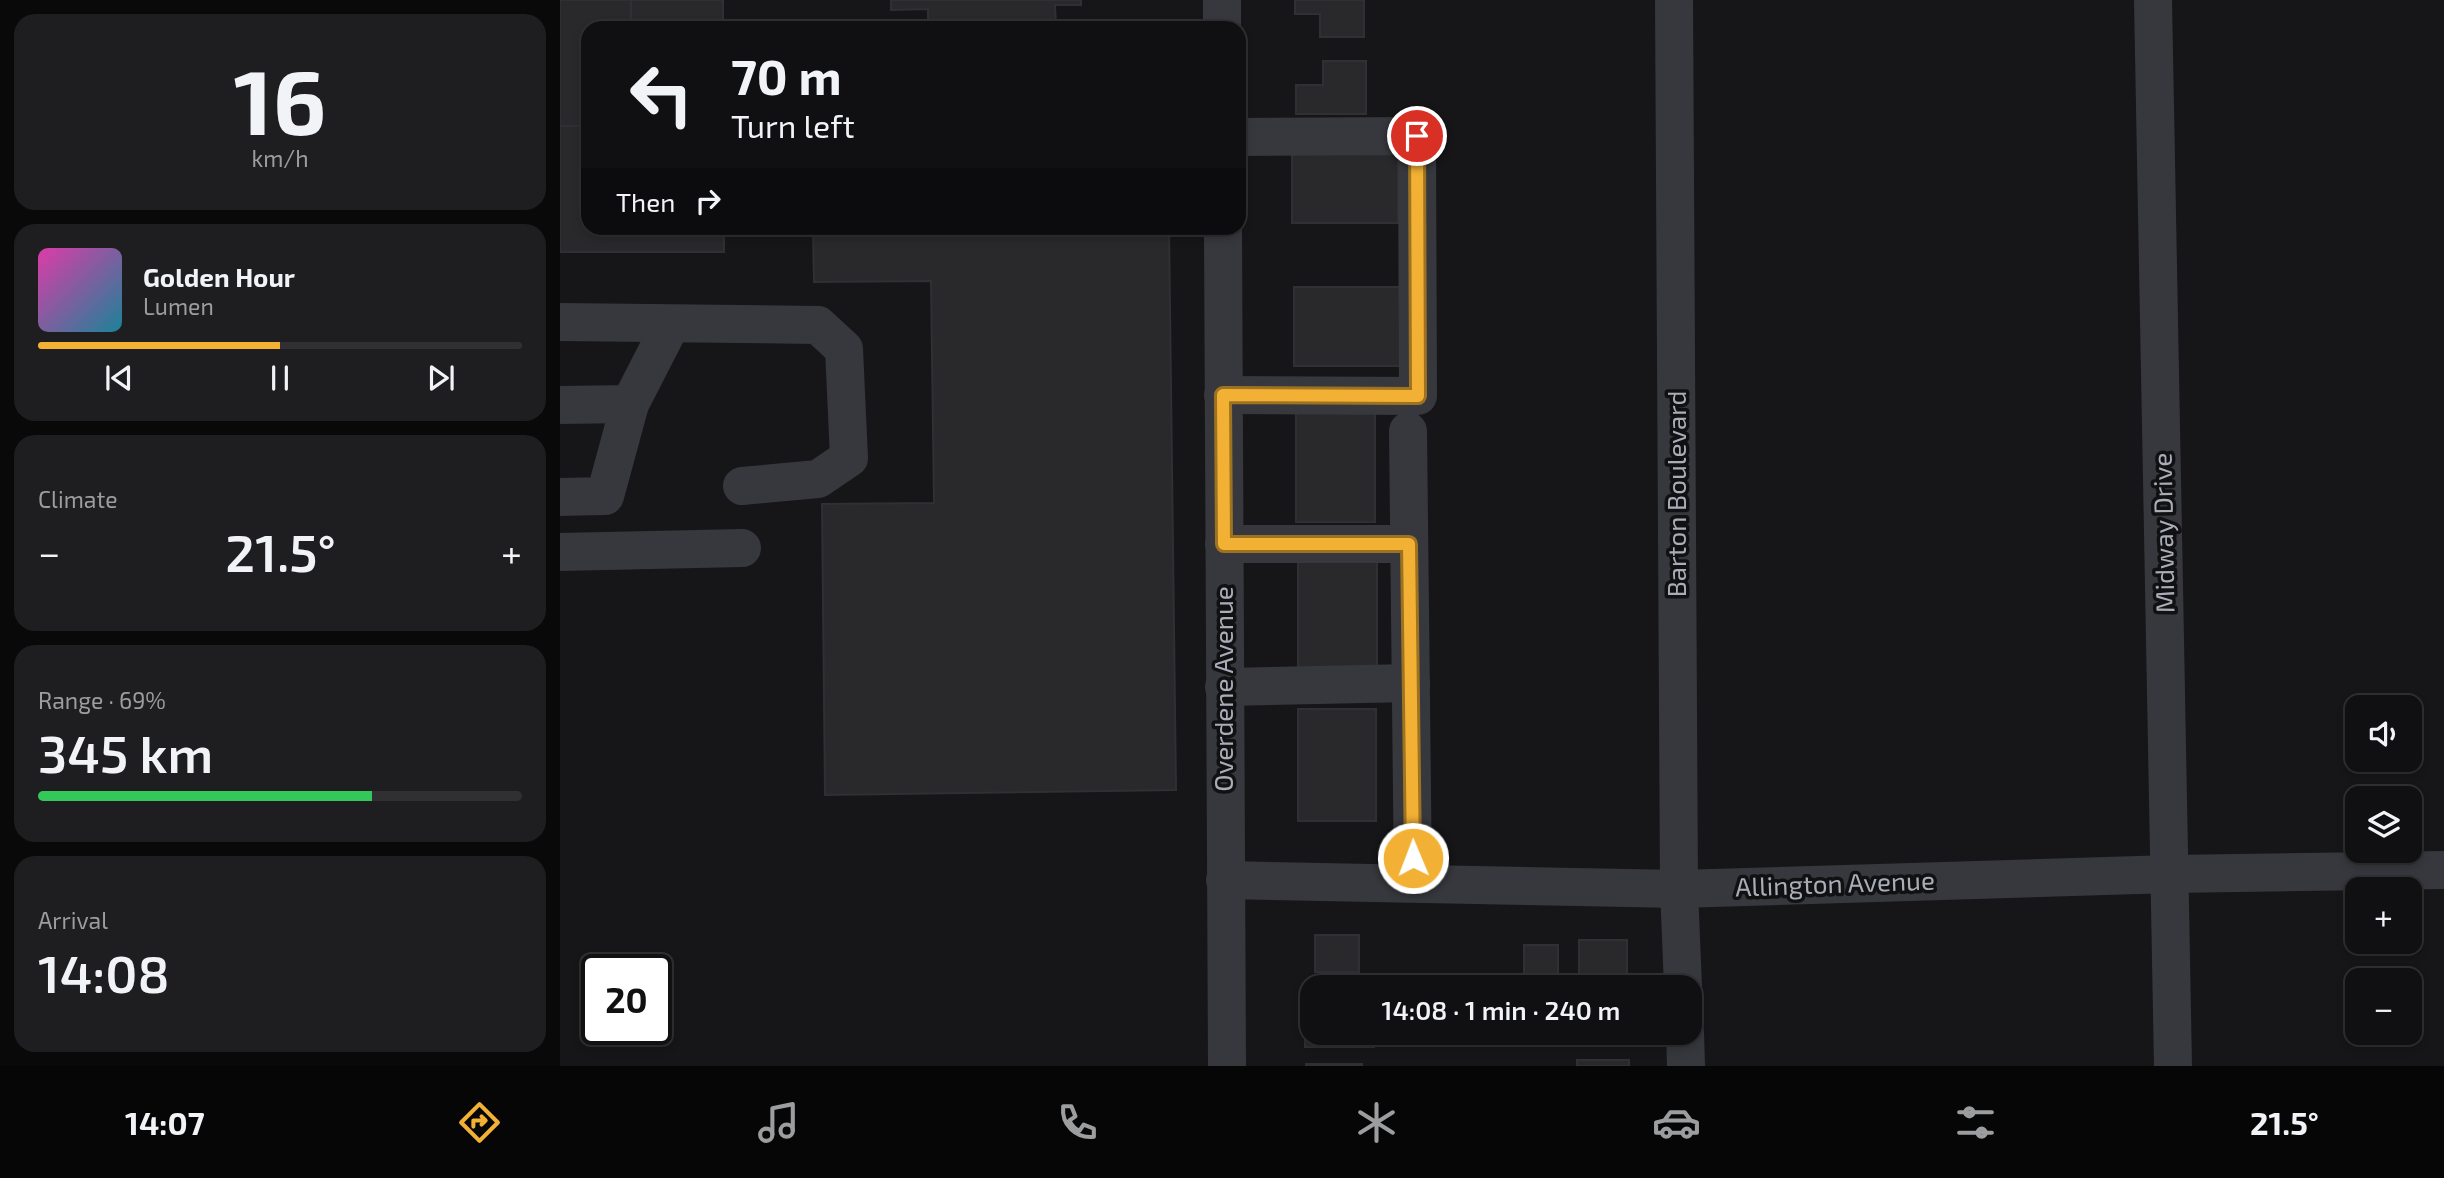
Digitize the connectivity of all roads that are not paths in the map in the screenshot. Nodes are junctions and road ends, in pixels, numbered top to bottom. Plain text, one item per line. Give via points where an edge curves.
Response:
1 (1222, 0) edge
2 (1674, 0) edge
3 (2153, 0) edge
4 (1222, 21) edge
5 (1246, 137) edge
6 (1223, 235) edge
7 (560, 322) edge
8 (671, 324) junction
9 (1223, 395) junction
10 (630, 404) junction
11 (560, 405) edge
12 (1408, 431) dead end
13 (742, 486) dead end
14 (560, 497) edge
15 (1224, 544) junction
16 (1409, 544) junction
17 (742, 548) dead end
18 (560, 552) edge
19 (1411, 683) junction
20 (1224, 687) junction
21 (2444, 870) edge
22 (2171, 874) junction
23 (1225, 880) junction
24 (1413, 884) junction
25 (1679, 888) junction
26 (1683, 975) edge
27 (1685, 1045) edge
28 (1227, 1066) edge
29 (1686, 1066) edge
30 (2173, 1066) edge

1 - 4 street
2 - 25 street, Barton Boulevard
3 - 22 street, Midway Drive
5 - 9 street via 1417,136 1418,396
6 - 9 street, Overdene Avenue
7 - 8 street
8 - 10 street
8 - 13 street via 818,325 844,349 849,458 818,479
9 - 15 street, Overdene Avenue
10 - 11 street
10 - 14 street via 605,496
12 - 16 street
15 - 16 street
15 - 20 street, Overdene Avenue
16 - 19 street
17 - 18 street
19 - 20 street
19 - 24 street
20 - 23 street, Overdene Avenue
21 - 22 street, Allington Avenue
22 - 25 street, Allington Avenue
22 - 30 street, Midway Drive
23 - 24 street, Allington Avenue
23 - 28 street, Overdene Avenue
24 - 25 street, Allington Avenue
25 - 26 street, Barton Boulevard
27 - 29 street

